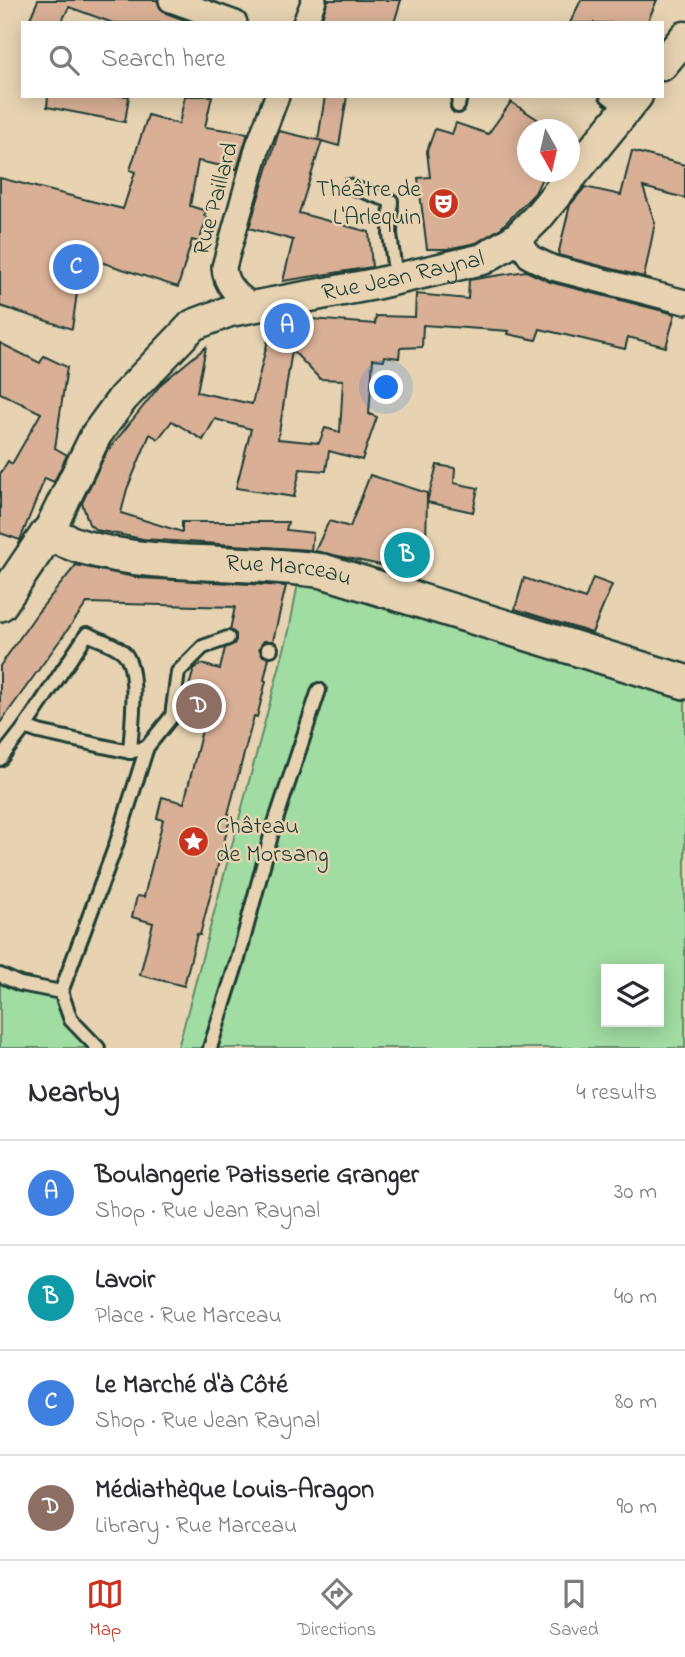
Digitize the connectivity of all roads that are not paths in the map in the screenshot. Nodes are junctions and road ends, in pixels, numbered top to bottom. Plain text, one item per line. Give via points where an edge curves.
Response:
1 (171, 0) edge
2 (314, 0) edge
3 (229, 21) edge
4 (306, 21) edge
5 (685, 37) edge
6 (664, 63) edge
7 (276, 98) edge
8 (623, 101) edge
9 (349, 186) dead end
10 (517, 238) junction
11 (396, 279) junction
12 (685, 302) edge
13 (253, 306) junction
14 (48, 533) junction
15 (0, 604) edge
16 (228, 638) dead end
17 (685, 682) edge
18 (319, 690) dead end
19 (25, 727) junction
20 (147, 747) junction
21 (130, 752) junction
22 (0, 758) edge
23 (0, 975) edge
24 (61, 992) junction
25 (98, 1048) edge
26 (210, 1048) edge

1 - 3 street
2 - 4 street
5 - 6 street
7 - 13 street, Rue Paillard via 224,267 224,278 234,292
8 - 10 street, Rue Jean Raynal via 551,202
9 - 11 lane via 391,201
10 - 11 street, Rue Jean Raynal via 483,259
10 - 12 street via 530,257 554,268
11 - 13 street, Rue Jean Raynal
13 - 14 street, Rue Jean Raynal via 193,325 123,398 96,435
14 - 15 main road, Rue Jean Raynal
14 - 17 main road, Rue Marceau via 80,546 153,560 323,570
16 - 20 lane via 203,647 178,672 172,716
18 - 26 lane via 272,832
19 - 21 lane
19 - 21 lane via 87,634 122,651 129,660 133,679
19 - 22 lane
20 - 21 lane
20 - 24 lane
23 - 24 lane
24 - 25 lane via 71,1020

